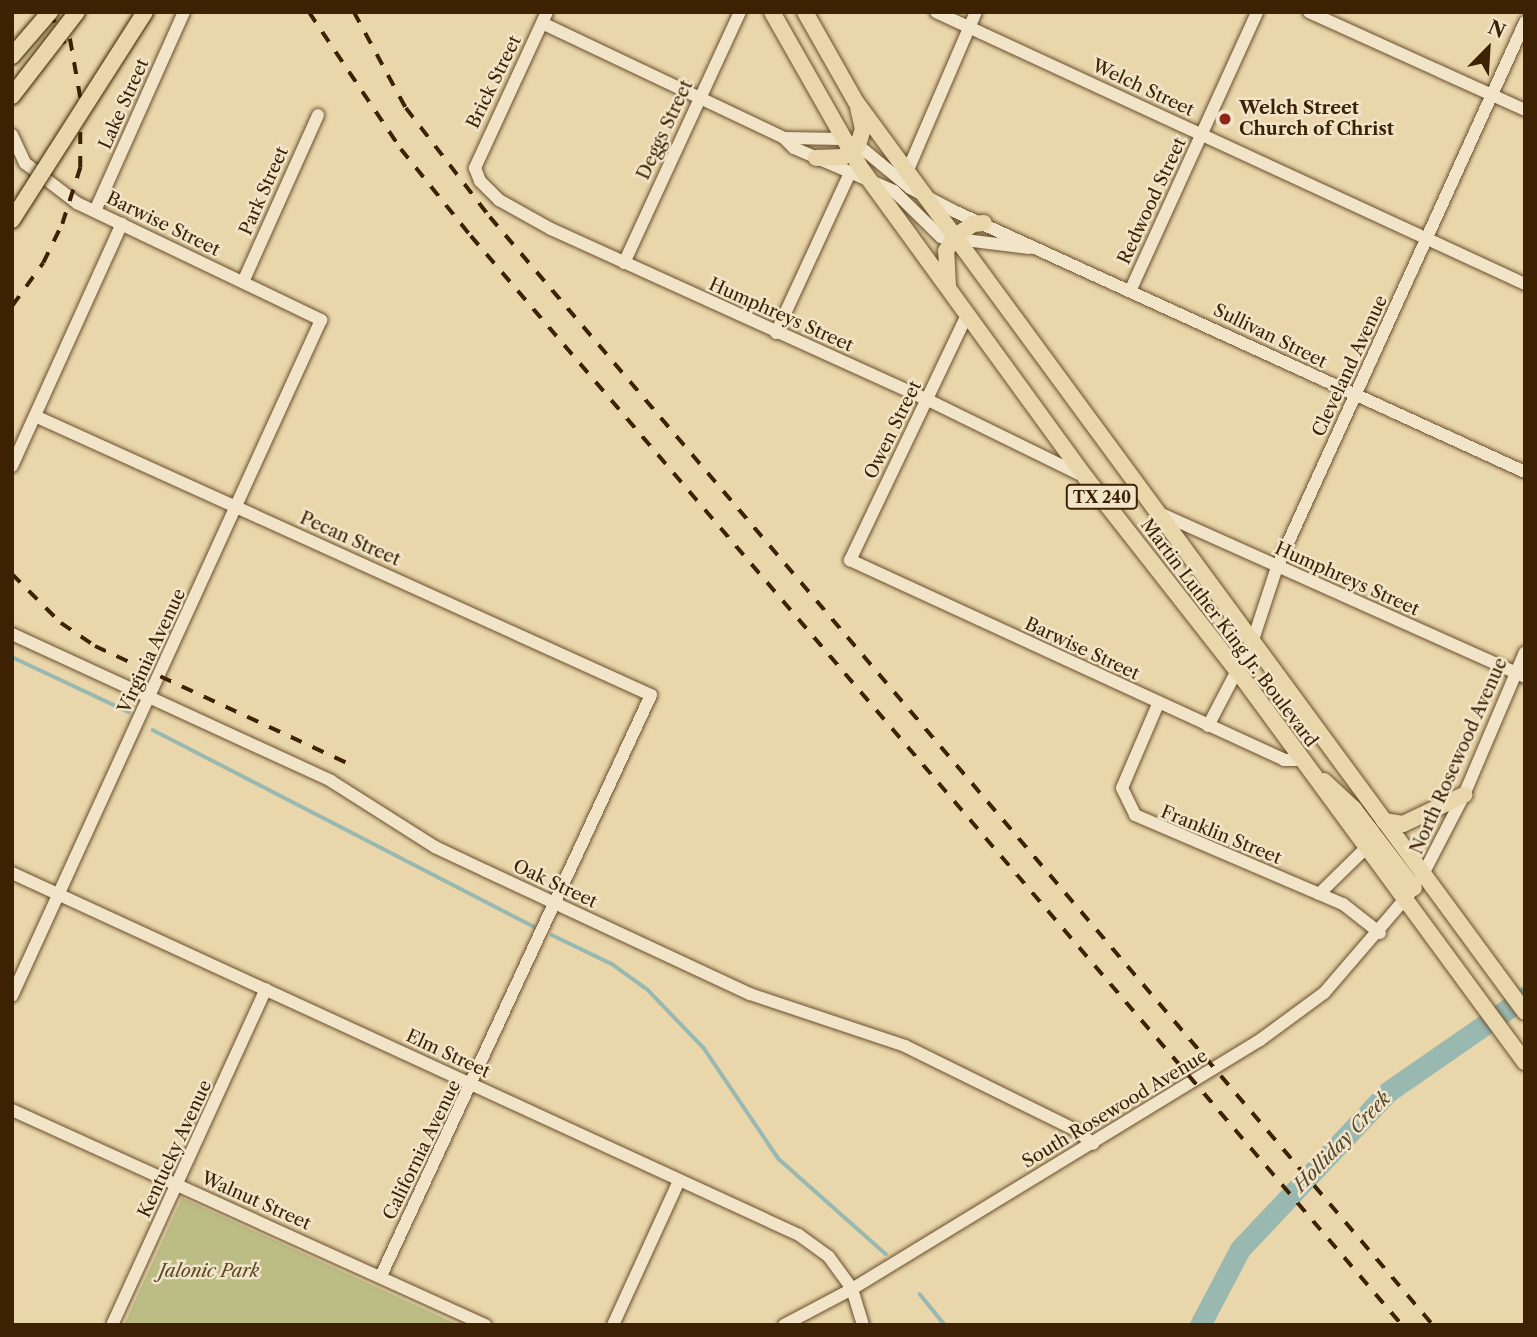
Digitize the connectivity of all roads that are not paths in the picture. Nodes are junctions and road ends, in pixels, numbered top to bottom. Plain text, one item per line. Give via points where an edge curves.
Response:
1 (50, 12) edge
2 (77, 12) edge
3 (145, 12) edge
4 (184, 12) edge
5 (740, 12) edge
6 (772, 12) edge
7 (805, 12) edge
8 (936, 12) edge
9 (976, 12) edge
10 (1256, 12) edge
11 (1309, 12) edge
12 (545, 18) edge
13 (1525, 22) edge
14 (969, 27) junction
15 (12, 56) edge
16 (1491, 94) junction
17 (12, 96) edge
18 (699, 98) junction
19 (856, 102) junction
20 (1525, 110) edge
21 (318, 115) dead end
22 (12, 135) edge
23 (1201, 135) junction
24 (784, 138) junction
25 (850, 145) junction
26 (816, 158) junction
27 (475, 168) joint
28 (907, 172) junction
29 (850, 173) junction
30 (870, 181) junction
31 (925, 197) junction
32 (95, 211) junction
33 (12, 220) edge
34 (984, 223) junction
35 (122, 224) junction
36 (954, 237) junction
37 (1429, 239) junction
38 (1040, 248) junction
39 (624, 263) junction
40 (243, 282) junction
41 (1525, 284) edge
42 (1131, 289) junction
43 (949, 290) junction
44 (967, 315) junction
45 (321, 320) joint
46 (776, 333) junction
47 (1354, 396) junction
48 (928, 400) junction
49 (35, 416) junction
50 (12, 466) edge
51 (1525, 471) edge
52 (1086, 478) junction
53 (234, 506) junction
54 (1156, 512) junction
55 (850, 560) joint
56 (1277, 567) junction
57 (12, 634) edge
58 (1253, 640) junction
59 (1525, 652) edge
60 (1236, 669) junction
61 (1520, 675) edge
62 (651, 695) joint
63 (149, 696) junction
64 (1158, 704) junction
65 (1208, 726) junction
66 (1304, 764) junction
67 (1464, 795) junction
68 (1384, 821) junction
69 (1366, 848) junction
70 (12, 873) edge
71 (1424, 874) junction
72 (59, 894) junction
73 (1319, 894) junction
74 (1409, 895) junction
75 (557, 904) junction
76 (1381, 933) junction
77 (267, 989) junction
78 (12, 996) edge
79 (1525, 1012) edge
80 (1525, 1062) edge
81 (472, 1085) junction
82 (12, 1110) edge
83 (1093, 1144) junction
84 (679, 1181) junction
85 (178, 1185) junction
86 (381, 1276) junction
87 (852, 1289) junction
88 (113, 1323) dead end
89 (485, 1325) edge
90 (613, 1325) edge
91 (784, 1325) edge
92 (863, 1325) edge

1 - 15 main road, bridge
2 - 17 main road, bridge
3 - 33 main road, bridge
4 - 32 street, Lake Street
5 - 18 street, Deggs Street
6 - 25 main road, Martin Luther King Jr. Boulevard / TX 240
7 - 19 main road, Martin Luther King Jr. Boulevard / TX 240
8 - 14 street, Welch Street
9 - 14 street
10 - 23 street, Redwood Street
11 - 16 street
12 - 18 street, Sullivan Street
12 - 27 street, Brick Street
13 - 16 street, Cleveland Avenue
14 - 23 street, Welch Street
14 - 28 street
16 - 20 street
16 - 37 street, Cleveland Avenue
18 - 24 street, Sullivan Street
18 - 39 street, Deggs Street
19 - 25 main road via 863,129
19 - 28 main road, Martin Luther King Jr. Boulevard / TX 240
21 - 40 street, Park Street
22 - 32 street, Barwise Street via 26,163
23 - 37 street, Welch Street
23 - 42 street, Redwood Street
24 - 25 street, Sullivan Street
24 - 26 street, Sullivan Street
25 - 26 main road via 833,160
25 - 30 main road, Martin Luther King Jr. Boulevard / TX 240
25 - 31 street, Sullivan Street
26 - 29 street, Sullivan Street
27 - 39 street, Humphreys Street via 480,181 513,209
28 - 31 main road, Martin Luther King Jr. Boulevard / TX 240
29 - 30 street, Sullivan Street
29 - 46 street
30 - 36 street, Sullivan Street via 894,191 931,231
30 - 43 main road, Martin Luther King Jr. Boulevard / TX 240
31 - 34 street, Sullivan Street
31 - 36 main road, Martin Luther King Jr. Boulevard / TX 240
32 - 35 street, Barwise Street
34 - 36 main road via 973,224
34 - 38 street, Sullivan Street
35 - 40 street, Barwise Street
35 - 49 street
36 - 38 street, Sullivan Street
36 - 43 main road via 946,251
36 - 54 main road, Martin Luther King Jr. Boulevard / TX 240
37 - 41 street, Welch Street
37 - 47 street, Cleveland Avenue
38 - 42 street, Sullivan Street
39 - 46 street, Humphreys Street
40 - 45 street, Barwise Street
42 - 47 street, Sullivan Street
43 - 44 main road, Martin Luther King Jr. Boulevard / TX 240
44 - 48 street, Owen Street
44 - 52 main road, Martin Luther King Jr. Boulevard / TX 240
45 - 53 street, Virginia Avenue
46 - 48 street, Humphreys Street
47 - 51 street, Sullivan Street
47 - 56 street, Cleveland Avenue
48 - 52 street, Humphreys Street
48 - 55 street, Owen Street
49 - 50 street
49 - 53 street, Pecan Street
52 - 60 main road, Martin Luther King Jr. Boulevard / TX 240
53 - 62 street, Pecan Street
53 - 63 street, Virginia Avenue
54 - 56 street, Humphreys Street
54 - 58 main road, Martin Luther King Jr. Boulevard / TX 240
55 - 64 street, Barwise Street
56 - 58 street, Cleveland Avenue
56 - 61 street, Humphreys Street
57 - 63 street, Oak Street
58 - 60 street, Cleveland Avenue
58 - 68 main road, Martin Luther King Jr. Boulevard / TX 240
59 - 61 street, North Rosewood Avenue
60 - 65 street, Cleveland Avenue
60 - 66 main road, Martin Luther King Jr. Boulevard / TX 240
61 - 67 street, North Rosewood Avenue
62 - 75 street, California Avenue
63 - 72 street, Virginia Avenue
63 - 75 street, Oak Street via 331,781 435,847
64 - 65 street, Barwise Street
64 - 73 street, Franklin Street via 1126,775 1123,793 1143,821
65 - 66 street, Barwise Street via 1284,760
66 - 69 main road, Martin Luther King Jr. Boulevard / TX 240
66 - 74 main road via 1342,796
67 - 68 main road via 1428,816 1402,824
67 - 71 street, North Rosewood Avenue
68 - 71 main road, Martin Luther King Jr. Boulevard / TX 240
69 - 73 street
69 - 74 main road, Martin Luther King Jr. Boulevard / TX 240
70 - 72 street, Elm Street
71 - 74 street, South Rosewood Avenue
71 - 79 main road, Martin Luther King Jr. Boulevard / TX 240
72 - 77 street, Elm Street
72 - 78 street, Virginia Avenue
73 - 76 street, Franklin Street via 1343,904
74 - 76 street, South Rosewood Avenue
74 - 80 main road, Martin Luther King Jr. Boulevard / TX 240 via 1454,968
75 - 81 street, California Avenue
75 - 83 street, Oak Street via 750,994 905,1046 1065,1124
76 - 83 street, South Rosewood Avenue via 1298,1013
77 - 81 street, Elm Street
77 - 85 street, Kentucky Avenue
81 - 84 street, Elm Street
81 - 86 street, California Avenue
82 - 85 street, Walnut Street
83 - 87 street, South Rosewood Avenue
84 - 87 street, Elm Street via 820,1248
84 - 90 street
85 - 86 street, Walnut Street
85 - 88 street, Kentucky Avenue
86 - 89 street, Walnut Street
87 - 91 street, South Rosewood Avenue
87 - 92 street

